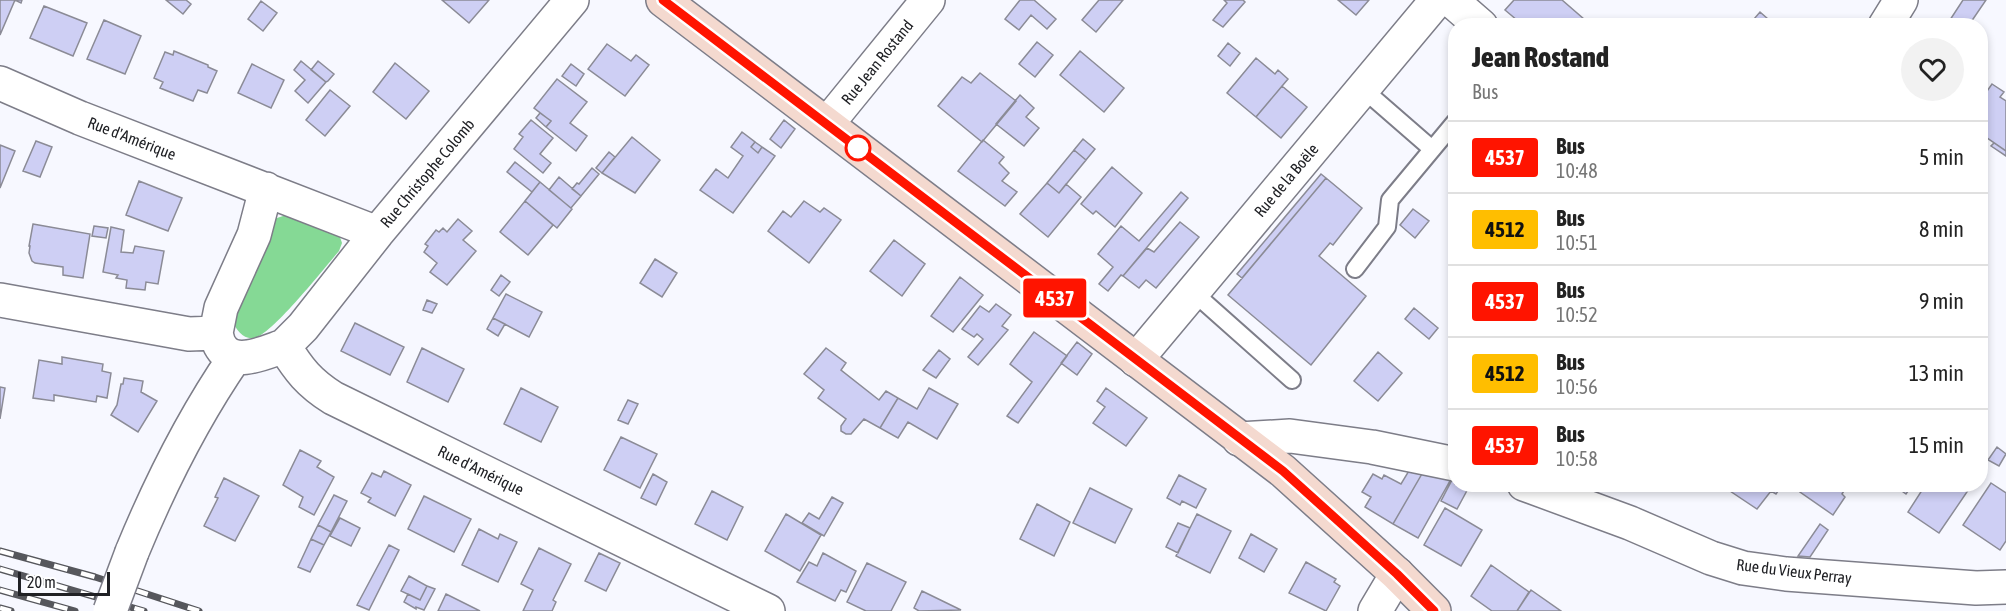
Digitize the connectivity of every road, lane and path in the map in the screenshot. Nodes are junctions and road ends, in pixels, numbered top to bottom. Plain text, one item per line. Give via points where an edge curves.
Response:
1 (572, 0) edge
2 (663, 0) edge
3 (928, 0) edge
4 (1437, 0) edge
5 (1451, 0) edge
6 (1901, 0) edge
7 (1471, 18) edge
8 (1890, 18) edge
9 (0, 83) edge
10 (1363, 89) junction
11 (827, 124) junction
12 (1448, 130) edge
13 (1432, 149) junction
14 (266, 189) junction
15 (377, 233) junction
16 (1355, 269) dead end
17 (1192, 292) junction
18 (0, 300) edge
19 (225, 345) junction
20 (284, 346) junction
21 (1136, 360) junction
22 (1292, 380) dead end
23 (1239, 439) junction
24 (1448, 463) edge
25 (1546, 492) edge
26 (1397, 574) junction
27 (2006, 587) edge
28 (110, 611) edge
29 (768, 611) edge
30 (1375, 611) edge
31 (1434, 611) edge

1 - 15 street, Rue Christophe Colomb
2 - 11 main road
3 - 11 street, Rue Jean Rostand
4 - 10 street, Rue de la Boële
5 - 7 street
6 - 8 street
9 - 14 street, Rue d'Amérique
10 - 13 lane
10 - 17 street, Rue de la Boële
11 - 21 main road
12 - 13 lane
13 - 16 lane via 1390,200 1387,227
14 - 15 street, Rue d'Amérique
14 - 19 street via 254,235 221,308
15 - 20 street, Rue Christophe Colomb
17 - 21 street, Rue de la Boële
17 - 22 lane
18 - 19 street via 189,334
19 - 20 street via 256,356
19 - 28 street, bridge via 153,501
20 - 29 street, Rue d'Amérique via 300,373 333,398
21 - 23 main road
23 - 24 street via 1290,436
23 - 26 main road via 1283,471
25 - 27 street, Rue du Vieux Perray via 1743,568 1976,588
26 - 30 street
26 - 31 main road

